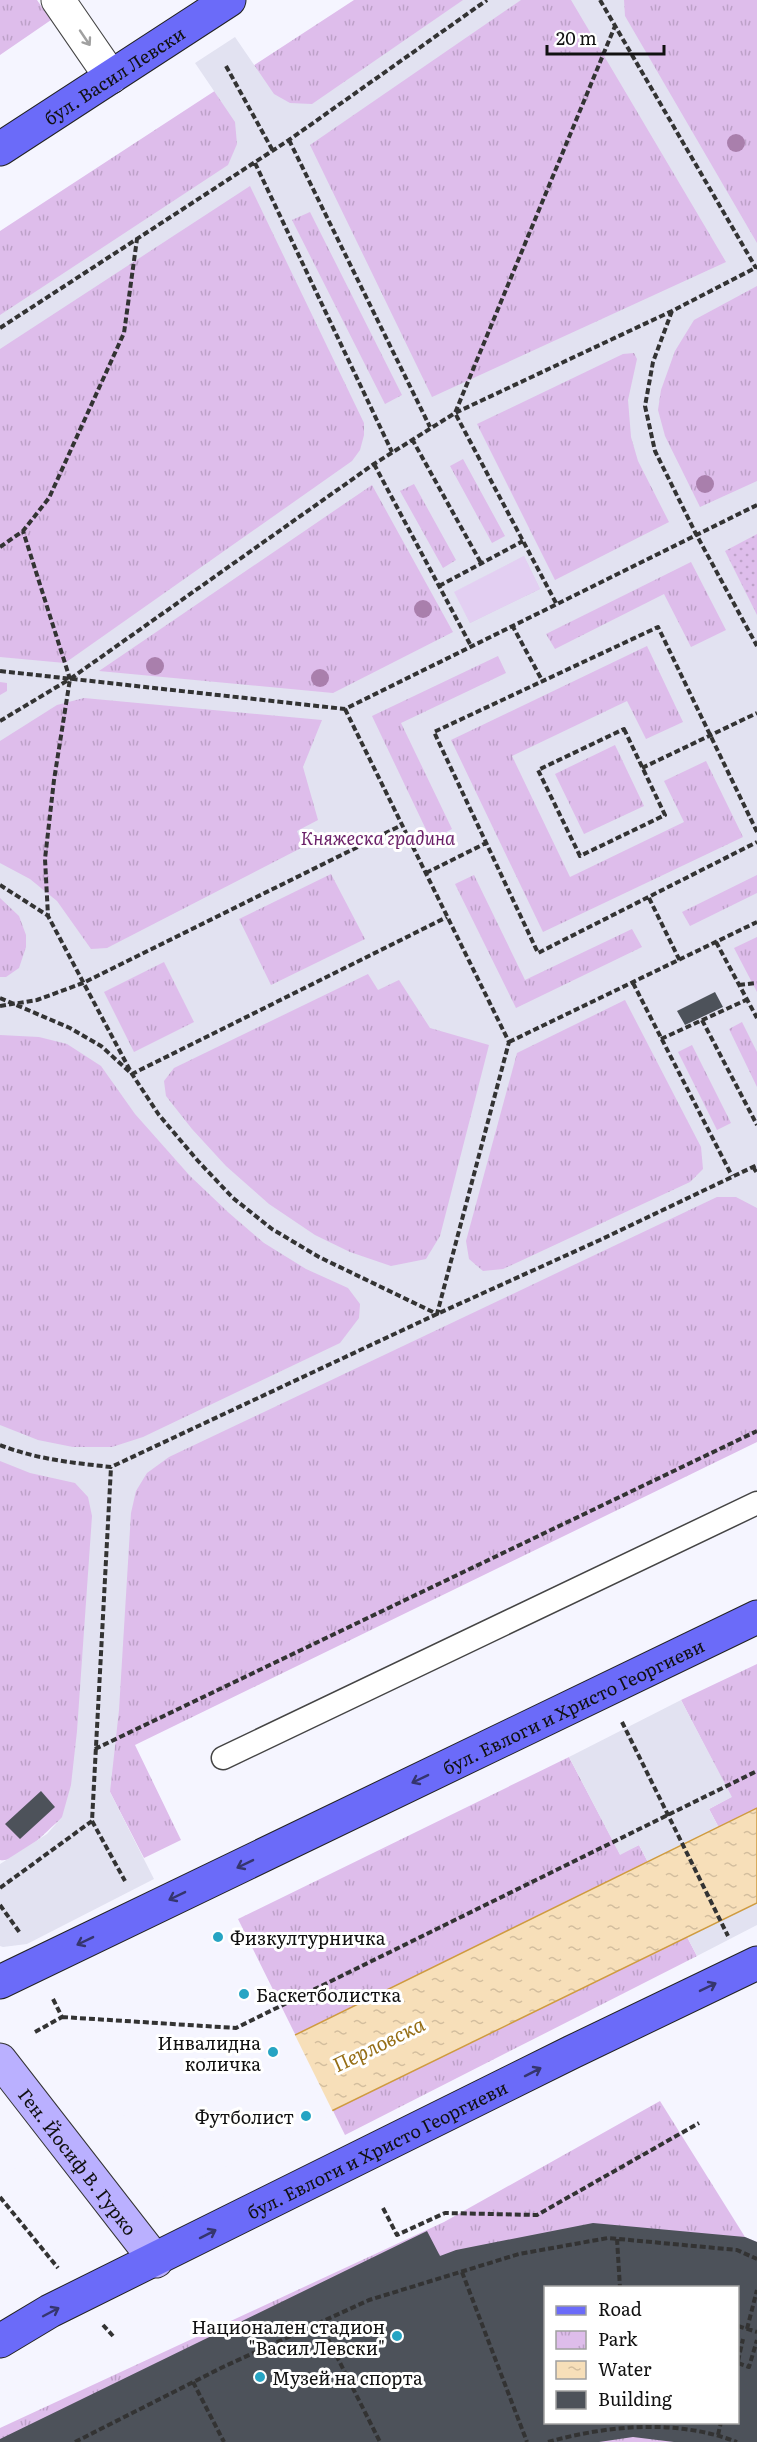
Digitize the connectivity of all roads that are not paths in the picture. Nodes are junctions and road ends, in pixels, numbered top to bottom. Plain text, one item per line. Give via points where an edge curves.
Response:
1 (58, 0) edge
2 (229, 0) edge
3 (111, 77) junction
4 (0, 148) edge
5 (757, 1503) edge
6 (757, 1617) edge
7 (224, 1758) dead end
8 (757, 1963) edge
9 (0, 1982) edge
10 (0, 2060) edge
11 (146, 2249) junction
12 (0, 2341) edge

1 -> 3 street
2 - 3 main road, бул. Васил Левски
3 - 4 main road, бул. Васил Левски
5 - 7 lane
6 -> 9 main road, бул. Евлоги и Христо Георгиеви
11 -> 8 main road, бул. Евлоги и Христо Георгиеви
10 - 11 street, Ген. Йосиф В. Гурко
12 -> 11 main road, бул. Евлоги и Христо Георгиеви

